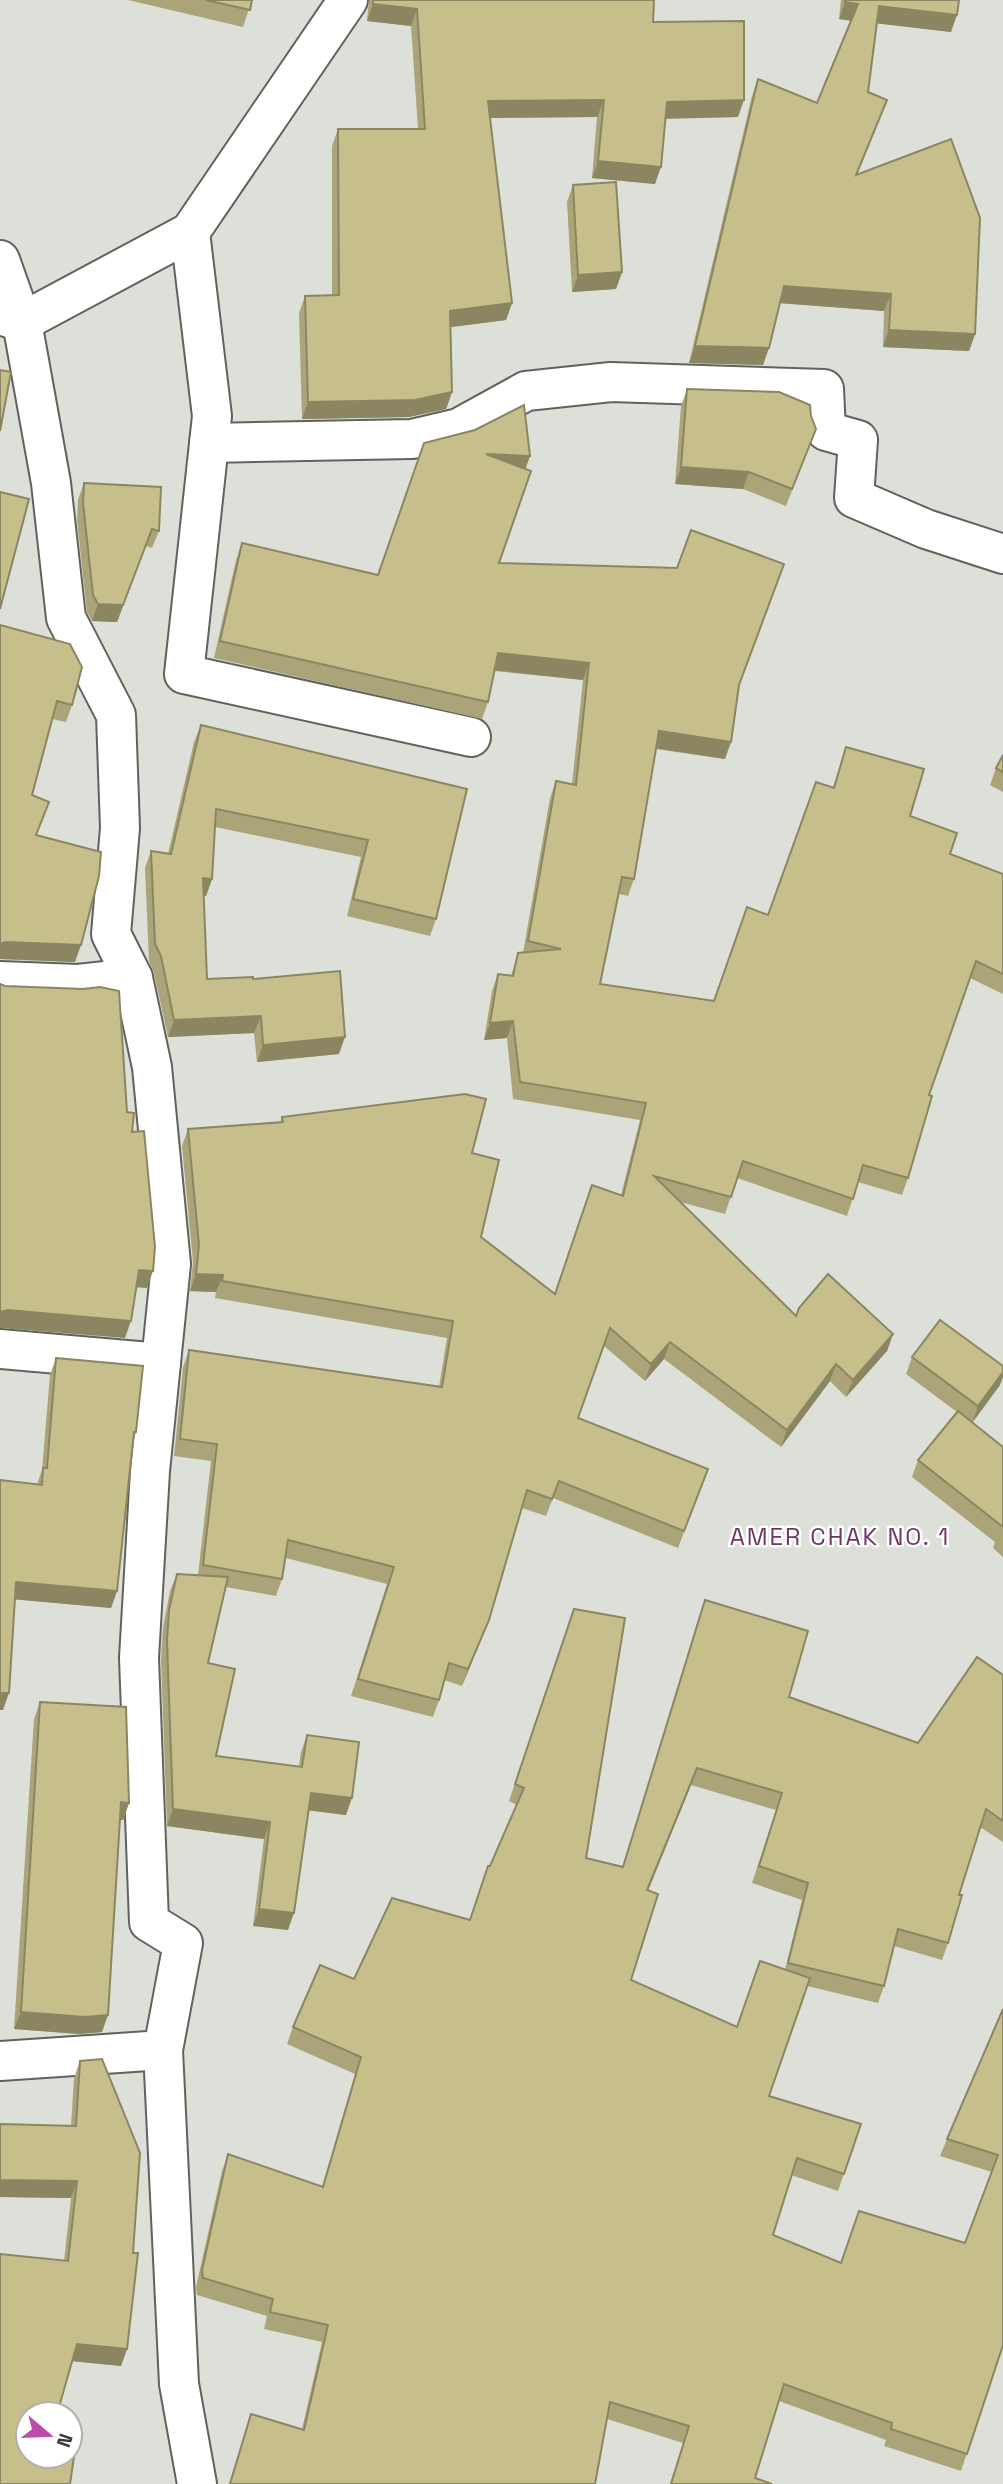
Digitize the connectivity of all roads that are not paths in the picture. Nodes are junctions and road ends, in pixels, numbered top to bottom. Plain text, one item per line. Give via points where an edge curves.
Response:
1 (348, 0) edge
2 (190, 232) junction
3 (0, 260) edge
4 (11, 318) edge
5 (209, 443) junction
6 (1003, 554) edge
7 (471, 737) dead end
8 (133, 978) junction
9 (0, 981) edge
10 (0, 1349) edge
11 (161, 1363) junction
12 (163, 2050) junction
13 (0, 2061) edge
14 (197, 2484) edge

1 - 2 street
2 - 4 street
2 - 5 street via 212,416
3 - 4 street
4 - 8 street via 51,483 66,618 116,715 120,828 111,934
5 - 6 street via 412,439 459,428 526,391 611,382 824,389 826,431 858,440 855,498 926,529
5 - 7 street via 184,674
8 - 9 street via 78,984
8 - 11 street via 152,1067 171,1265
10 - 11 street
11 - 12 street via 139,1658 149,1922 183,1943
12 - 13 street
12 - 14 street via 179,2384

